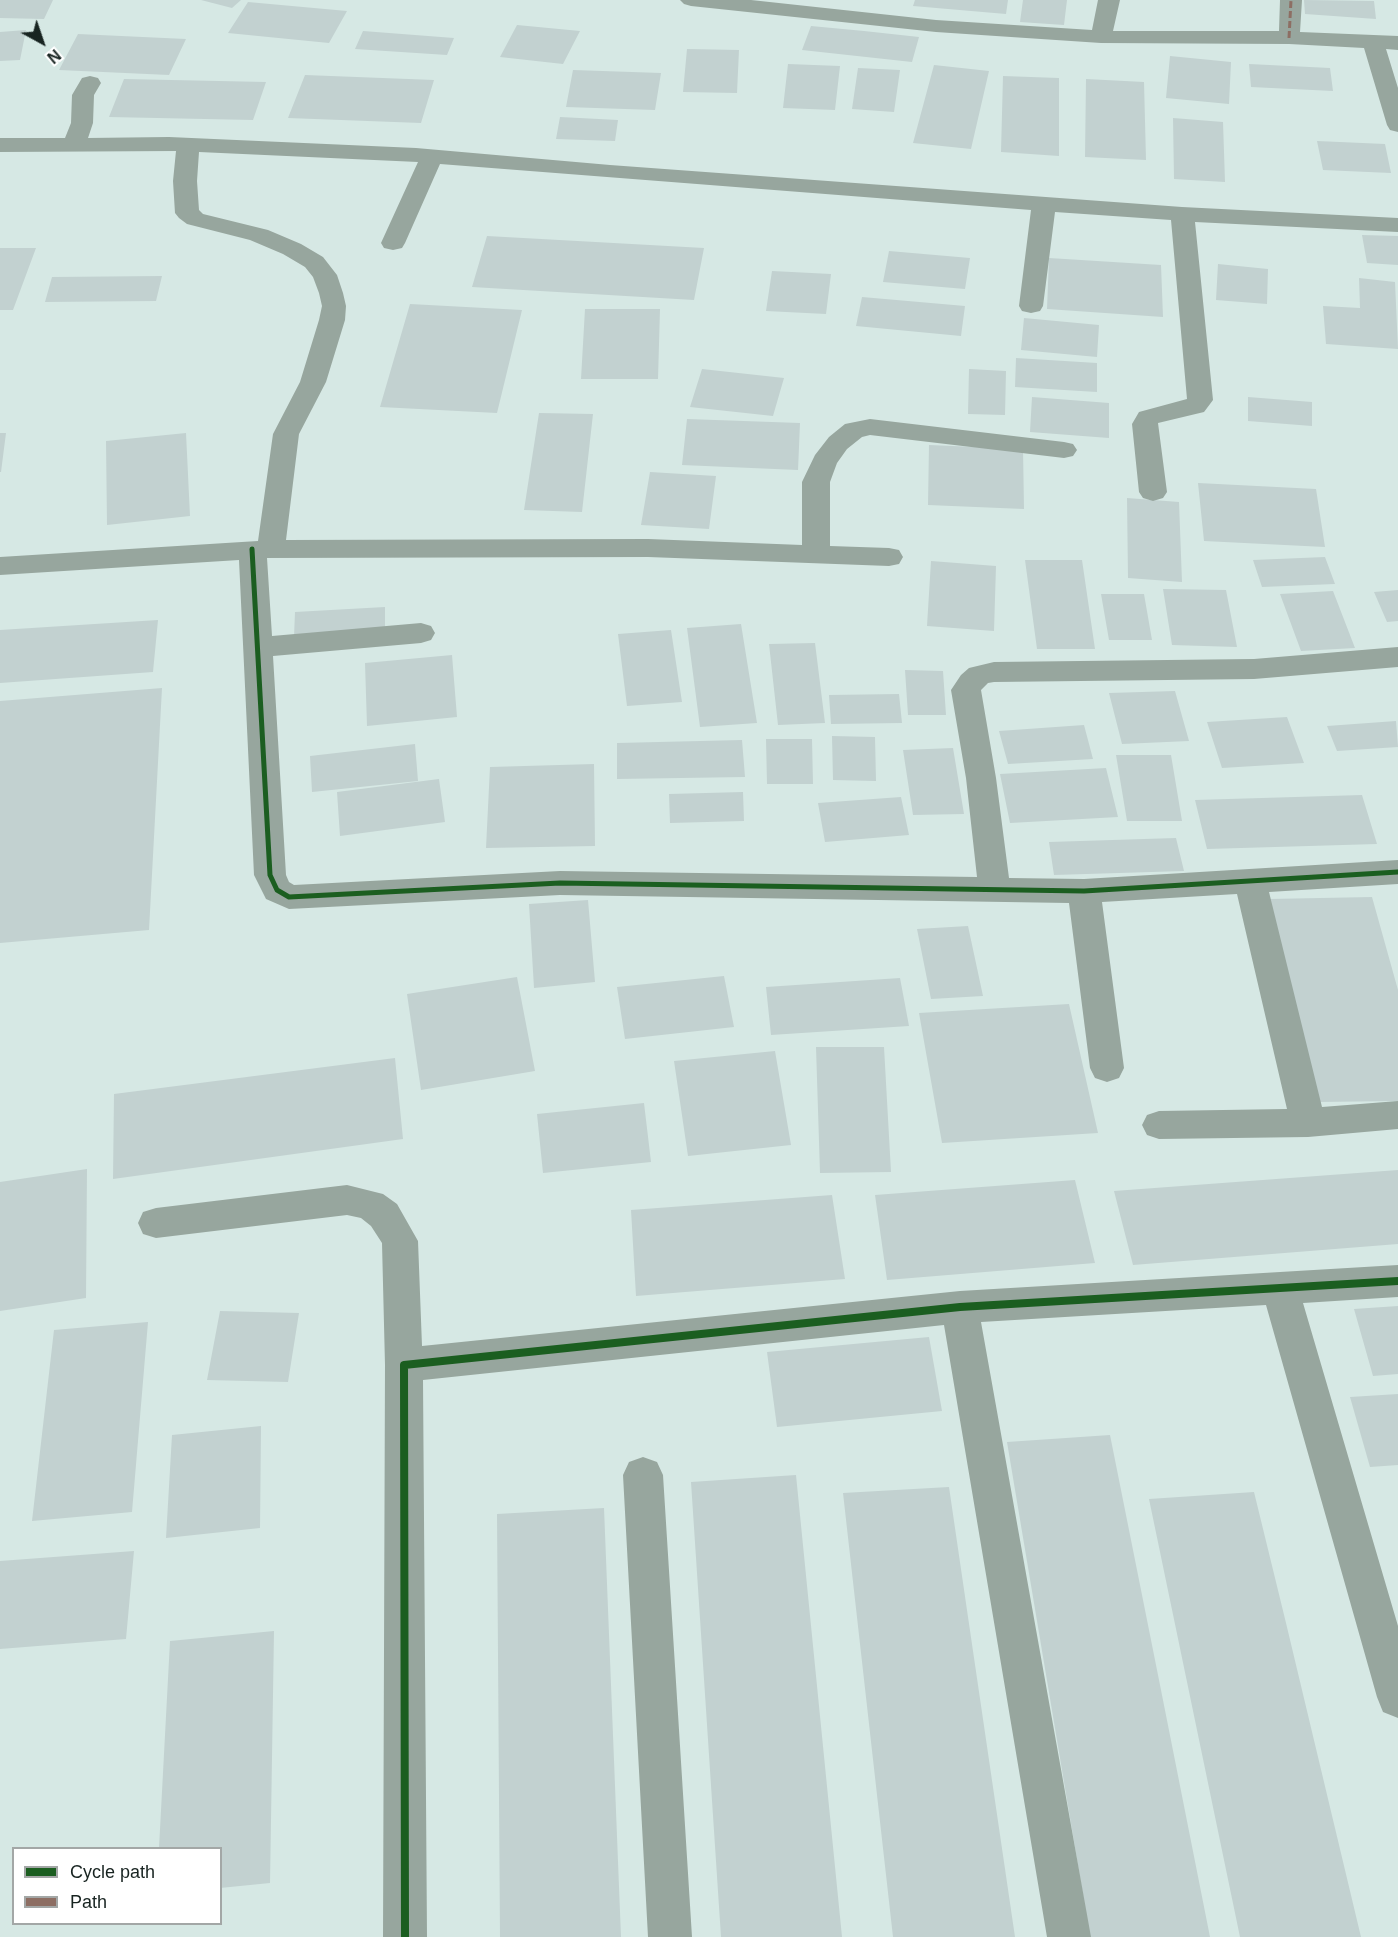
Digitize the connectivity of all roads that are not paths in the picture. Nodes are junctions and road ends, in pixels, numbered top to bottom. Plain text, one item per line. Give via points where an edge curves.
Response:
1 (691, 0) edge
2 (887, 0) edge
3 (1109, 0) edge
4 (1291, 0) edge
5 (879, 20) junction
6 (1101, 37) junction
7 (1290, 38) junction
8 (1373, 42) junction
9 (1398, 43) edge
10 (90, 83) dead end
11 (1398, 125) edge
12 (74, 144) junction
13 (188, 144) junction
14 (0, 145) edge
15 (432, 156) junction
16 (1044, 204) junction
17 (1182, 214) junction
18 (1398, 225) edge
19 (393, 243) dead end
20 (1031, 306) dead end
21 (1064, 450) dead end
22 (1153, 492) dead end
23 (261, 549) junction
24 (816, 554) junction
25 (889, 557) dead end
26 (0, 567) edge
27 (421, 633) dead end
28 (259, 647) junction
29 (1398, 657) edge
30 (1397, 877) edge
31 (1250, 881) junction
32 (994, 889) junction
33 (1084, 891) junction
34 (1107, 1068) dead end
35 (1398, 1115) edge
36 (1308, 1123) junction
37 (1159, 1125) dead end
38 (156, 1223) dead end
39 (1398, 1281) edge
40 (1280, 1288) junction
41 (960, 1307) junction
42 (404, 1365) junction
43 (643, 1475) dead end
44 (1398, 1697) edge
45 (405, 1937) edge
46 (670, 1937) edge
47 (1069, 1937) edge

1 - 5 street
2 - 5 street
3 - 6 street
4 - 7 street
5 - 6 street
6 - 7 street
7 - 8 street
8 - 9 street
8 - 11 street
10 - 12 street via 82,95 82,123
12 - 13 street
12 - 14 street
13 - 15 street
13 - 23 street via 184,181 187,213 195,219 259,235 314,262 325,275 334,306 313,382 286,434
15 - 16 street
15 - 19 street
16 - 17 street
16 - 20 street
17 - 18 street
17 - 22 street via 1200,399 1195,406 1148,418 1145,424
21 - 24 street via 870,427 854,430 824,461 816,482
23 - 24 street via 636,548
23 - 26 street
23 - 28 street
24 - 25 street
27 - 28 street
28 - 32 street via 270,875 277,890 289,897 560,882
29 - 32 street via 1254,669 980,675 966,690
30 - 31 street
31 - 33 street
31 - 36 street
32 - 33 street
33 - 34 street
35 - 36 street
36 - 37 street
38 - 42 street via 347,1200 370,1205 384,1215 400,1241
39 - 40 street
40 - 41 street
40 - 44 street
41 - 42 street
41 - 47 street
42 - 45 street
43 - 46 street

